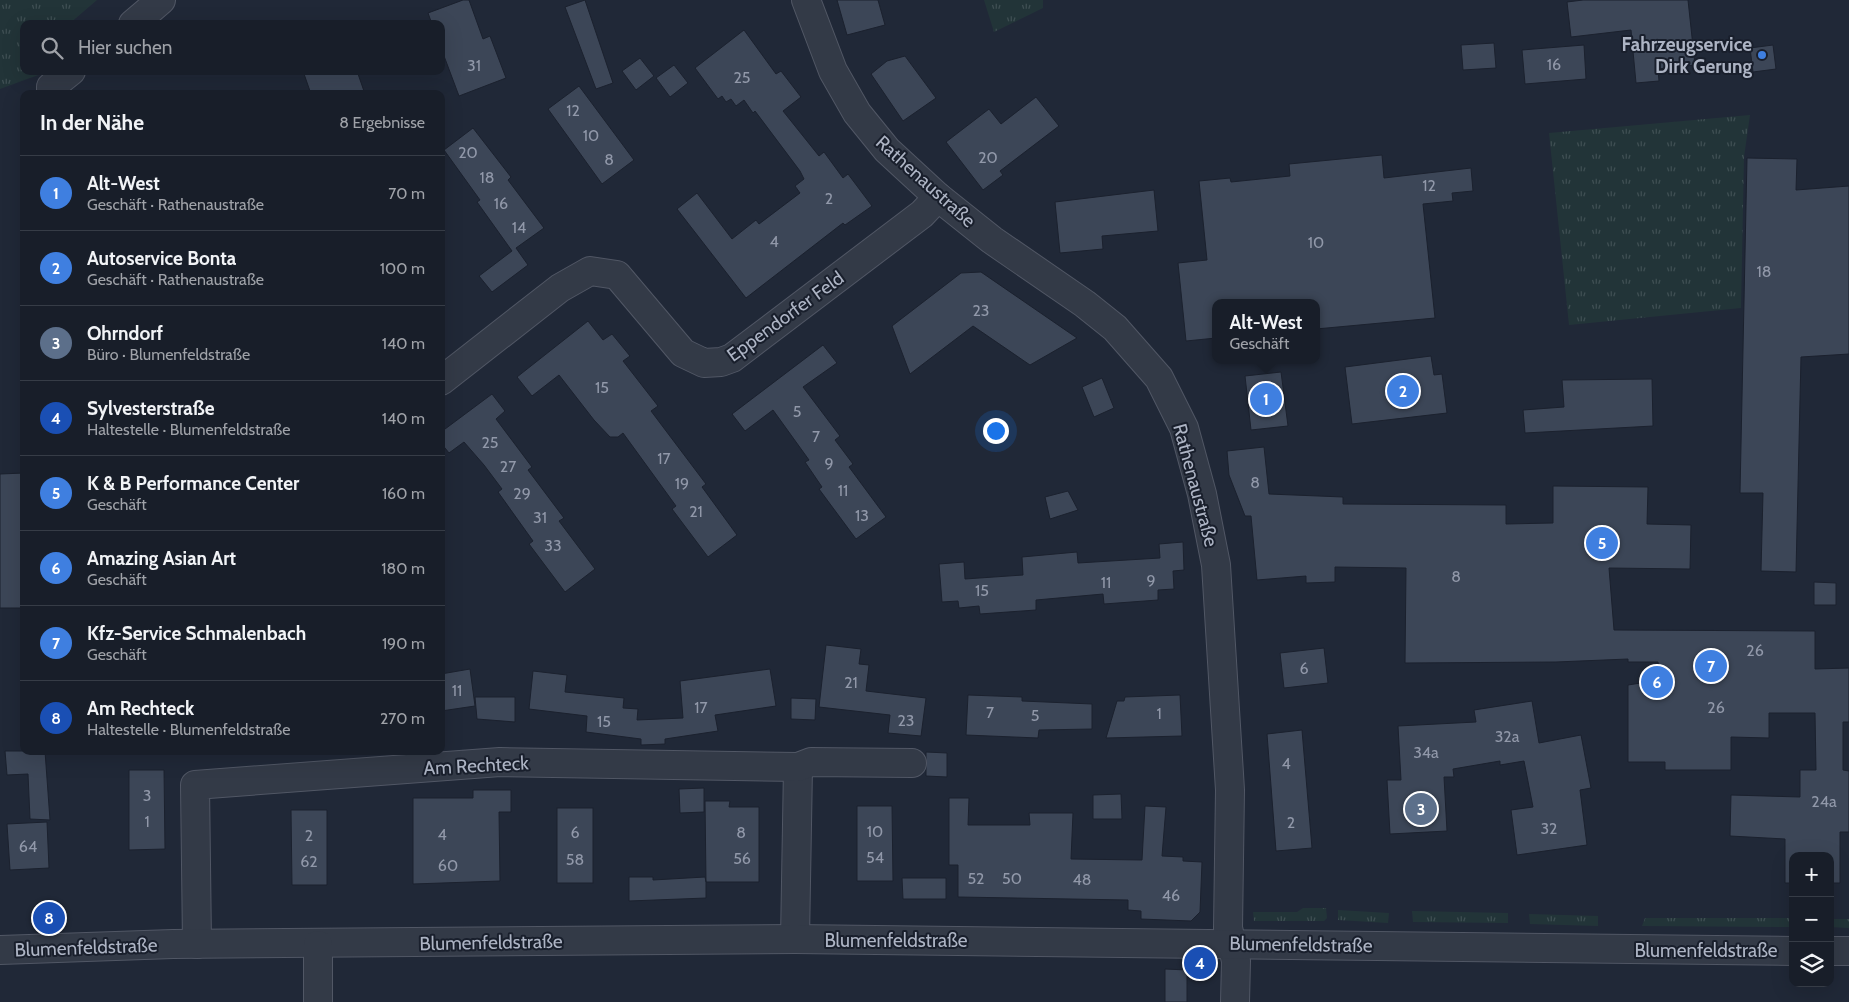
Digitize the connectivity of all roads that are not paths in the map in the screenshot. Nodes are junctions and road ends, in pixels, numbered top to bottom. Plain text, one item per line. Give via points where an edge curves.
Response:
1 (161, 0) edge
2 (806, 0) edge
3 (138, 20) edge
4 (66, 75) edge
5 (51, 90) edge
6 (938, 197) junction
7 (445, 378) edge
8 (912, 763) dead end
9 (798, 767) junction
10 (795, 939) junction
11 (1230, 943) junction
12 (197, 944) junction
13 (318, 944) junction
14 (0, 950) edge
15 (1789, 951) edge
16 (1834, 951) edge
17 (1849, 951) edge
18 (318, 1002) edge
19 (1235, 1002) edge

1 - 3 street
2 - 6 street, Rathenaustraße via 833,71 857,113 887,150
4 - 5 street via 51,86
6 - 7 street, Eppendorfer Feld via 922,214 732,358 704,363 683,353 617,275 590,271 560,288
6 - 11 street, Rathenaustraße via 1115,328 1159,378 1184,428 1204,502 1216,565 1230,790
8 - 9 street, Am Rechteck via 812,762
9 - 10 street
9 - 12 street, Am Rechteck via 500,762 195,785
10 - 11 street, Blumenfeldstraße
10 - 13 street, Blumenfeldstraße
11 - 15 street, Blumenfeldstraße
11 - 19 street, Rathenaustraße via 1236,962
12 - 13 street, Blumenfeldstraße
12 - 14 street, Blumenfeldstraße
13 - 18 street
16 - 17 street

